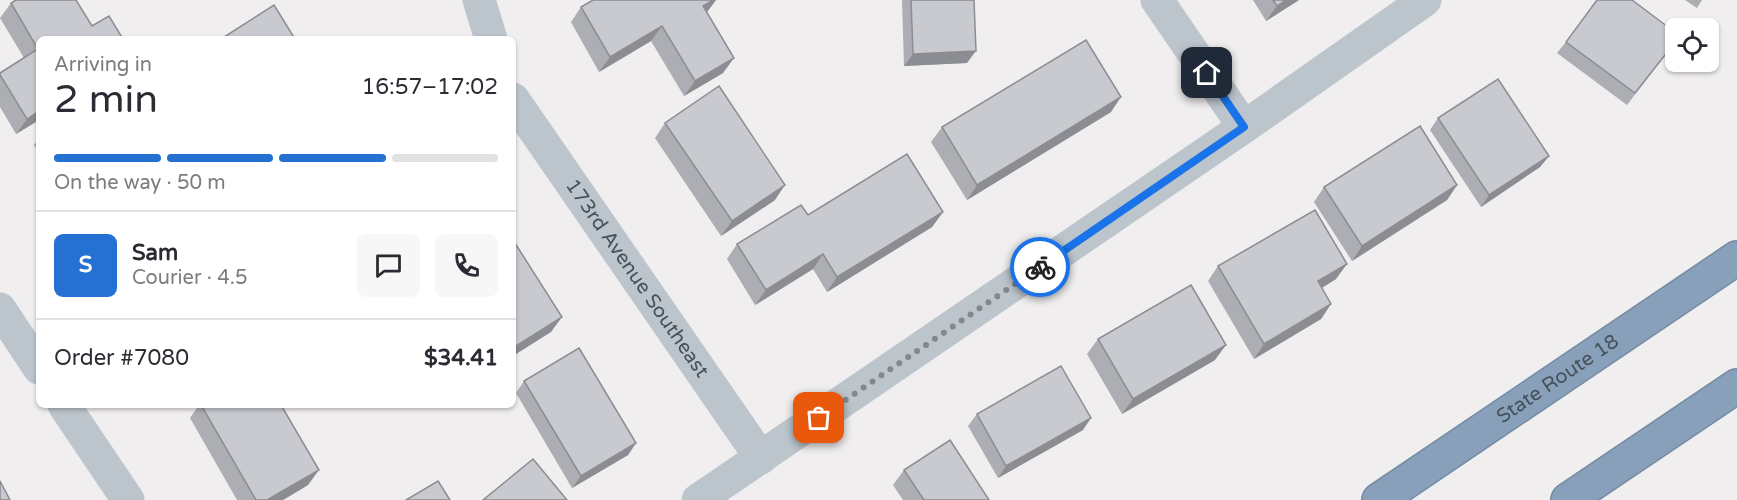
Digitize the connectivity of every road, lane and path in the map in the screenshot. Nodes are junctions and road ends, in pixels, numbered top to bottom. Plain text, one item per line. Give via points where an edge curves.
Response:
1 (479, 0) edge
2 (1156, 0) edge
3 (1425, 0) edge
4 (489, 36) edge
5 (516, 103) edge
6 (1244, 127) junction
7 (1737, 258) edge
8 (0, 309) edge
9 (36, 363) edge
10 (1737, 386) edge
11 (66, 408) edge
12 (761, 458) junction
13 (128, 500) edge
14 (698, 500) edge
15 (1379, 500) edge
16 (1568, 500) edge

1 - 4 street
2 - 6 street
3 - 6 street
5 - 12 street, 173rd Avenue Southeast
6 - 12 street
7 - 15 highway, State Route 18
8 - 9 street
10 - 16 highway
11 - 13 street
12 - 14 street

